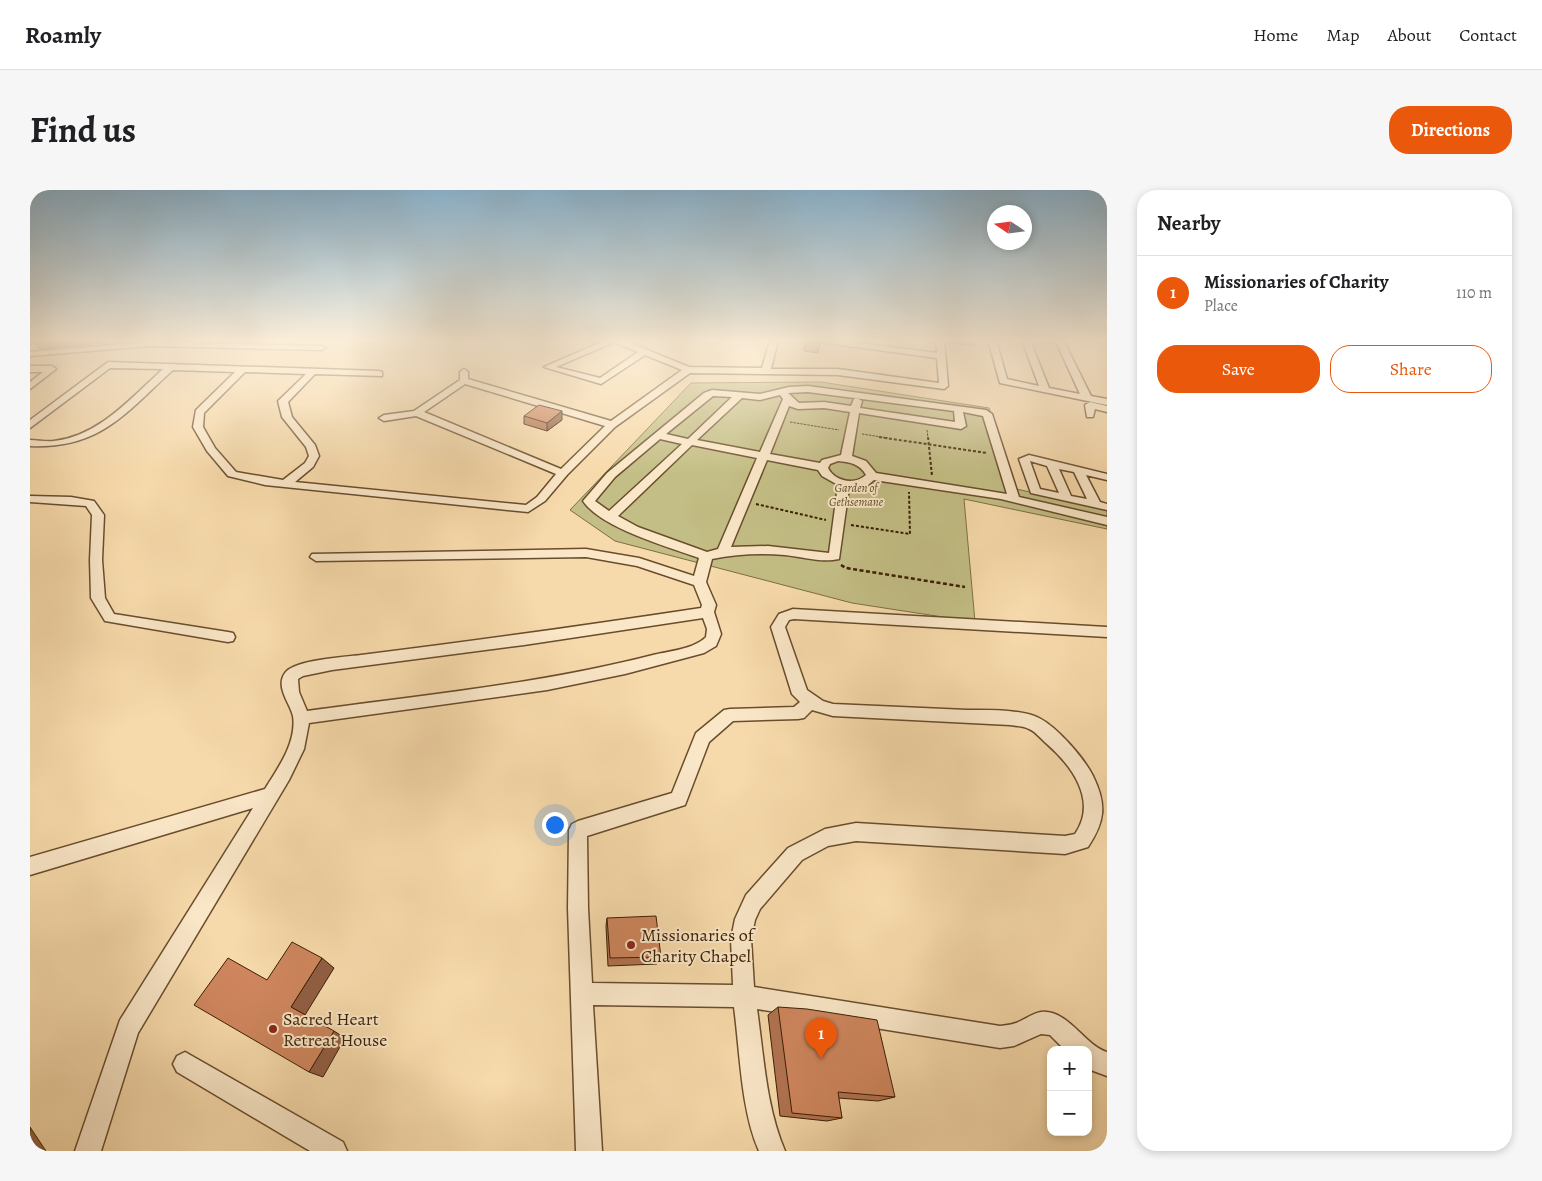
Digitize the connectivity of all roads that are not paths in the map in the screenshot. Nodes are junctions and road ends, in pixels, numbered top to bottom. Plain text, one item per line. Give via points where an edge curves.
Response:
1 (83, 385) edge
2 (151, 385) edge
3 (227, 385) edge
4 (300, 385) edge
5 (453, 385) edge
6 (491, 385) edge
7 (667, 385) edge
8 (1023, 385) edge
9 (1043, 385) edge
10 (1081, 385) edge
11 (1045, 389) junction
12 (785, 395) junction
13 (858, 395) junction
14 (739, 396) junction
15 (1087, 398) junction
16 (1106, 403) edge
17 (958, 408) junction
18 (855, 410) junction
19 (417, 413) junction
20 (1090, 415) dead end
21 (384, 418) dead end
22 (612, 425) junction
23 (30, 426) edge
24 (658, 436) junction
25 (689, 442) junction
26 (30, 443) edge
27 (764, 456) junction
28 (846, 458) junction
29 (1052, 464) junction
30 (822, 467) junction
31 (1078, 470) junction
32 (563, 473) junction
33 (872, 476) junction
34 (1107, 477) edge
35 (844, 483) junction
36 (285, 484) junction
37 (1009, 497) junction
38 (30, 499) edge
39 (1067, 499) junction
40 (1101, 506) edge
41 (1107, 514) edge
42 (610, 516) junction
43 (1107, 521) edge
44 (723, 552) junction
45 (706, 556) junction
46 (316, 557) dead end
47 (699, 582) junction
48 (707, 612) junction
49 (1107, 632) edge
50 (228, 637) dead end
51 (812, 702) junction
52 (301, 718) junction
53 (271, 795) junction
54 (30, 866) edge
55 (581, 994) junction
56 (744, 996) junction
57 (1078, 1046) edge
58 (1092, 1058) edge
59 (185, 1064) dead end
60 (1107, 1064) edge
61 (88, 1151) edge
62 (334, 1151) edge
63 (588, 1151) edge
64 (772, 1151) edge

1 - 23 street
2 - 26 street via 105,426 83,437 53,444
3 - 36 street via 199,412 198,427 232,474
4 - 36 street via 283,401 287,417 311,447 314,456
5 - 19 street
6 - 22 street
7 - 22 street
8 - 11 street
9 - 11 street
10 - 15 street
11 - 15 street
12 - 13 street via 808,389
12 - 14 street
12 - 18 street via 798,406 824,405
12 - 27 street
13 - 17 street
13 - 18 street
14 - 24 street via 709,394
14 - 25 street
15 - 16 street
16 - 20 street via 1090,405
17 - 18 street via 961,426
17 - 37 street via 987,414 1001,456
18 - 28 street
19 - 21 street
19 - 32 street
22 - 32 street
24 - 25 street
24 - 42 street via 611,475 590,498 590,505
25 - 27 street
25 - 42 street
27 - 30 street
27 - 44 street
28 - 30 street via 829,459
28 - 33 street via 864,464
29 - 31 street
29 - 39 street
29 - 39 street via 1024,459 1035,490
30 - 35 street via 828,476
31 - 34 street
31 - 40 street
32 - 36 street via 528,509
33 - 35 street via 862,484
33 - 37 street
35 - 44 street via 836,554 833,557 774,550
37 - 41 street via 1028,497
37 - 43 street
38 - 50 street via 90,503 98,516 98,598 110,618
39 - 40 street
42 - 45 street via 634,530
44 - 45 street
45 - 47 street
46 - 47 street via 586,553 638,562
47 - 48 street via 709,605
48 - 52 street via 714,628 714,638 699,649 547,684
48 - 52 street via 299,671 291,676 288,683
49 - 51 street via 793,614 784,617 778,627 800,694
51 - 55 street via 798,713 730,715 702,738 679,799 578,830
51 - 56 street via 833,710 1010,718 1034,723 1078,766 1092,793 1094,811 1090,828 1081,841 1064,845 856,832 825,838 795,854 753,902 741,939
52 - 53 street via 299,742
53 - 54 street
53 - 61 street via 128,1028
55 - 56 street
55 - 63 street
56 - 57 street via 1000,1037 1014,1035 1041,1023 1049,1024
56 - 64 street via 758,1103 765,1136
58 - 60 street
59 - 62 street

